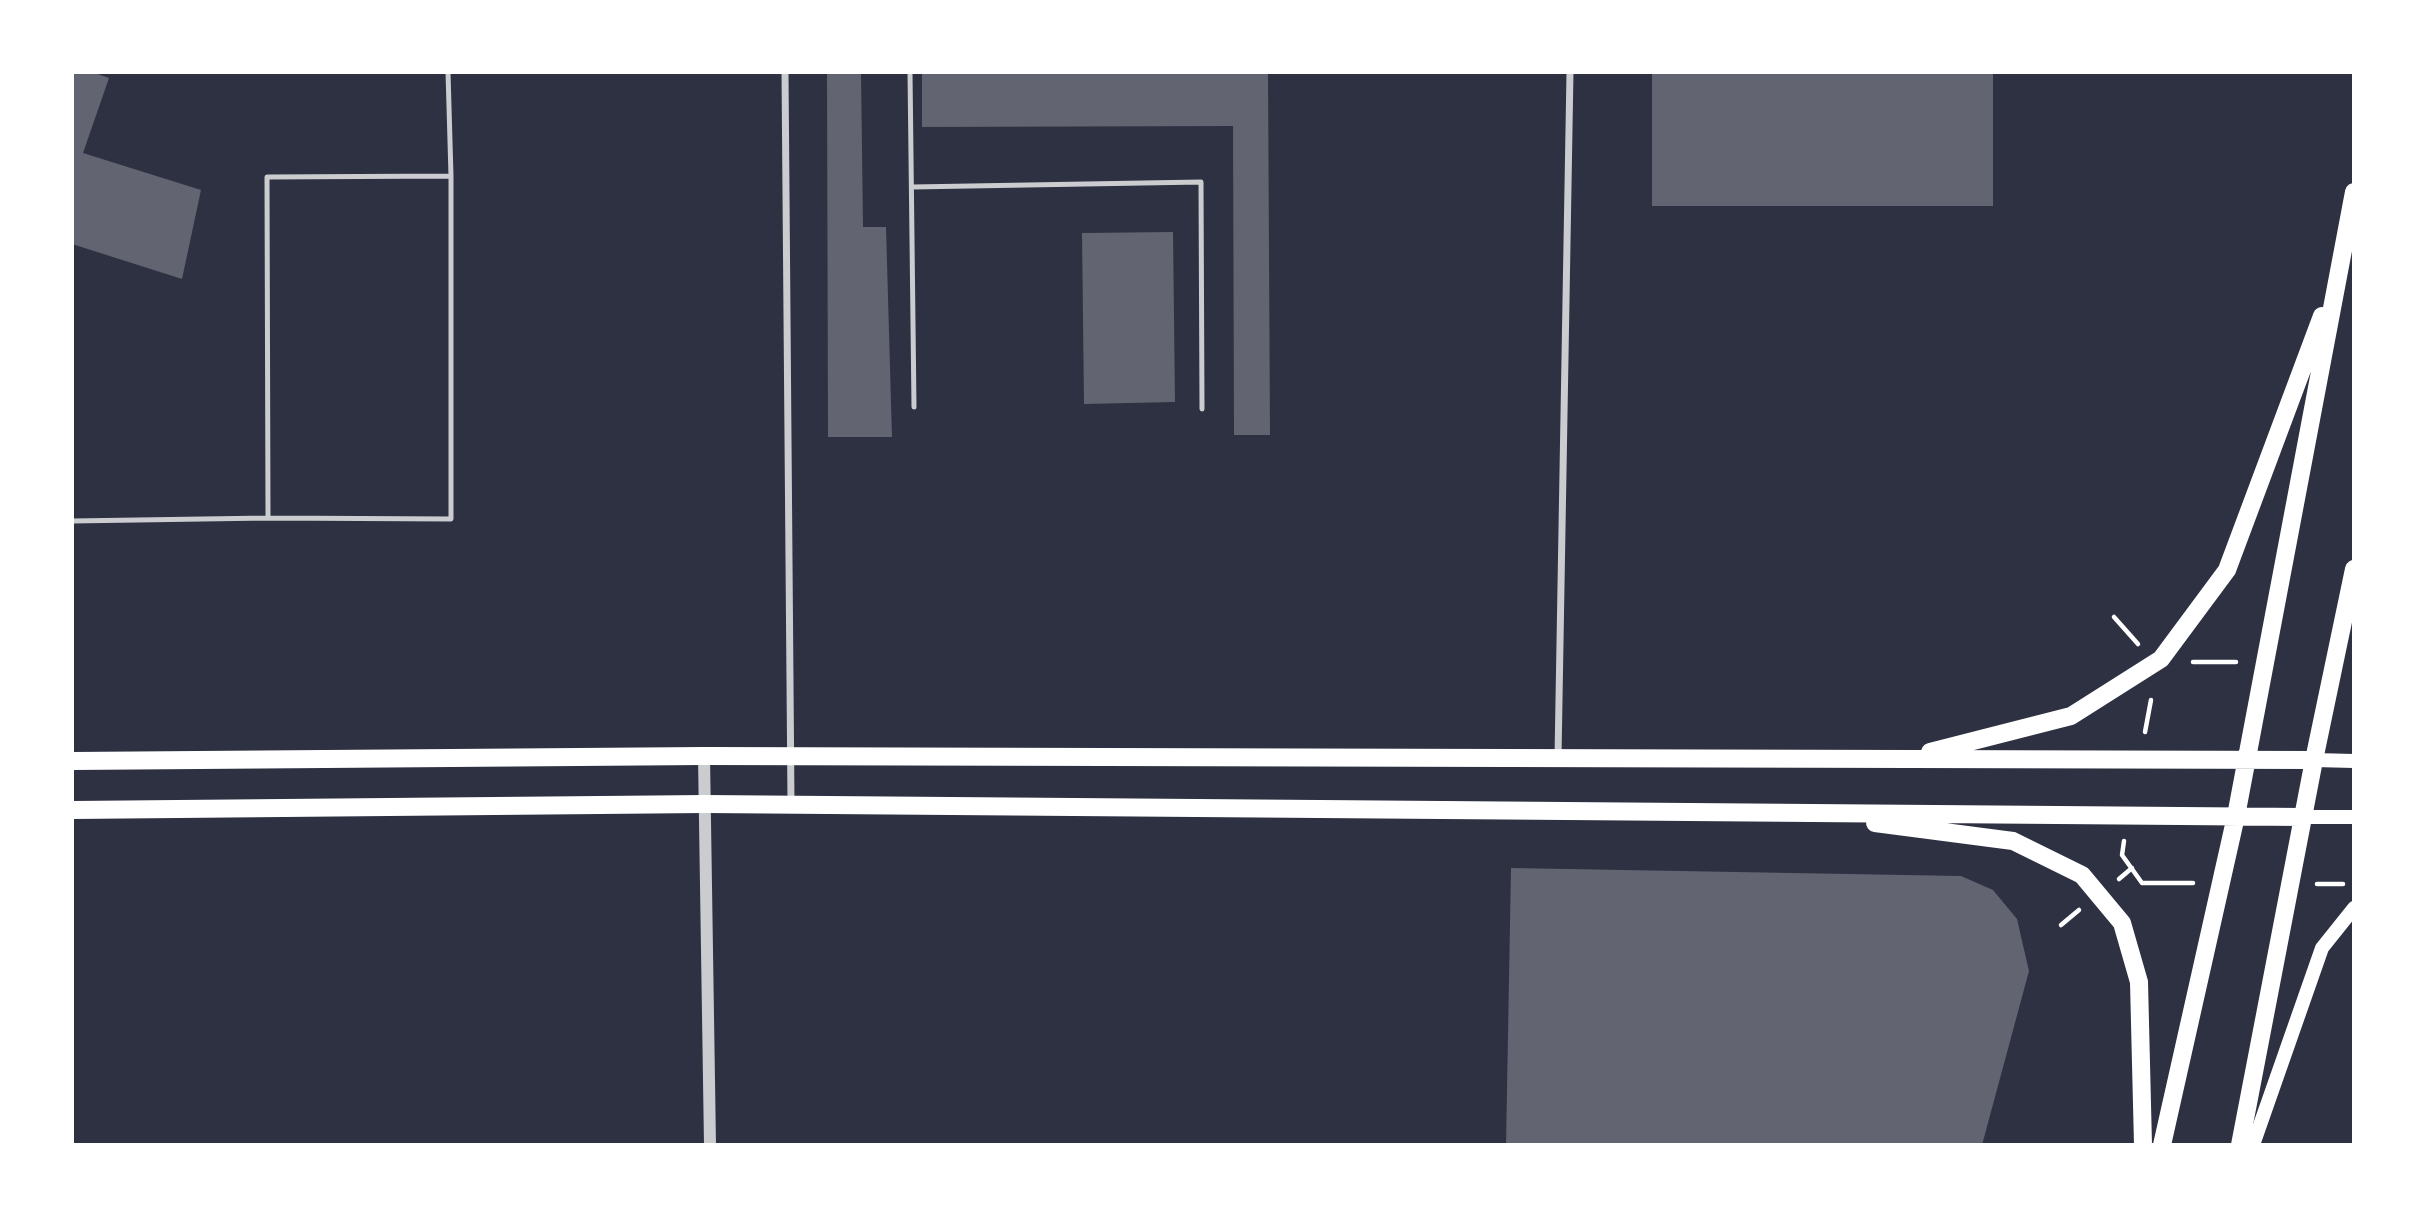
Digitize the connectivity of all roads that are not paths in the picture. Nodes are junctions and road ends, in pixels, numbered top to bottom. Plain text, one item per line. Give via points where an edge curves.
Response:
1 (448, 72) edge
2 (785, 72) edge
3 (910, 72) edge
4 (1570, 72) edge
5 (451, 176) junction
6 (912, 187) junction
7 (2354, 192) edge
8 (2339, 270) junction
9 (914, 407) dead end
10 (1202, 409) dead end
11 (268, 518) junction
12 (72, 521) edge
13 (2354, 569) edge
14 (704, 756) junction
15 (790, 756) junction
16 (1559, 758) junction
17 (1905, 758) junction
18 (2246, 759) junction
19 (2314, 760) junction
20 (72, 761) edge
21 (2354, 761) edge
22 (705, 804) junction
23 (791, 804) junction
24 (72, 810) edge
25 (1799, 813) junction
26 (2236, 816) junction
27 (2303, 817) junction
28 (2354, 817) edge
29 (2354, 908) edge
30 (710, 1145) edge
31 (2143, 1145) edge
32 (2162, 1145) edge
33 (2240, 1145) edge
34 (2253, 1145) edge

1 - 5 lane
2 - 15 street
3 - 6 lane
4 - 16 street
5 - 11 lane via 267,177
5 - 11 lane via 452,519
6 - 9 lane
6 - 10 lane via 1201,182
7 - 8 main road
8 - 17 main road via 2227,570 2161,659 2071,716
8 - 18 main road
11 - 12 lane
13 - 19 main road
14 - 15 main road
14 - 20 main road
14 - 22 street
15 - 16 main road
15 - 23 street
16 - 17 main road
17 - 18 main road
18 - 19 main road
18 - 26 main road
19 - 21 main road
19 - 27 main road
22 - 23 main road
22 - 24 main road
22 - 30 street
23 - 25 main road
25 - 26 main road
25 - 31 main road via 2013,841 2082,875 2122,922 2139,982
26 - 27 main road
26 - 32 main road
27 - 28 main road
27 - 33 main road
29 - 34 main road via 2322,948

